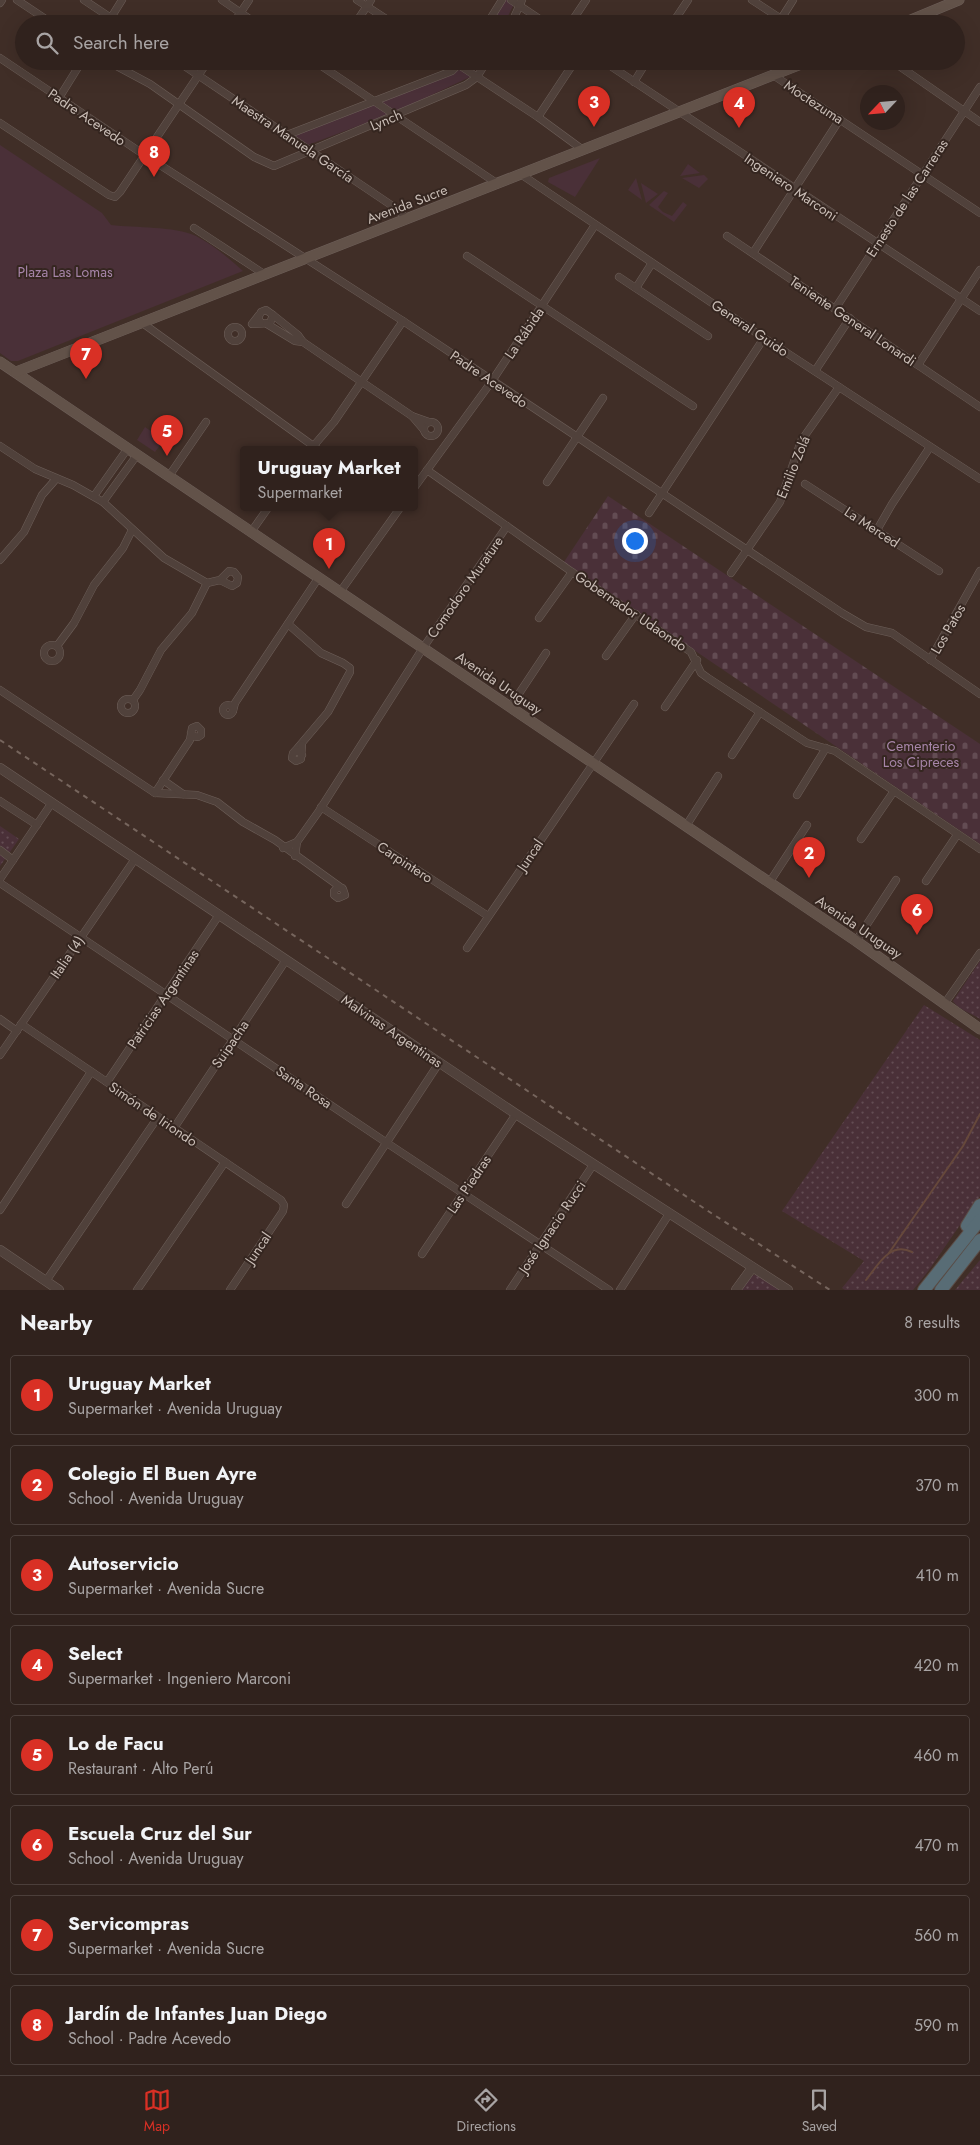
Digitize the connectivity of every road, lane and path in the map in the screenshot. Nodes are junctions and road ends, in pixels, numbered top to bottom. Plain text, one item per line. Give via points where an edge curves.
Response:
1 (17, 0) edge
2 (84, 0) edge
3 (122, 0) edge
4 (222, 0) edge
5 (249, 0) edge
6 (357, 0) edge
7 (502, 0) edge
8 (511, 0) edge
9 (586, 0) edge
10 (688, 0) edge
11 (752, 0) edge
12 (792, 0) edge
13 (959, 0) edge
14 (369, 3) edge
15 (522, 3) edge
16 (240, 13) junction
17 (39, 15) edge
18 (102, 15) edge
19 (113, 15) edge
20 (243, 15) edge
21 (361, 15) edge
22 (383, 15) edge
23 (492, 15) edge
24 (516, 15) edge
25 (536, 15) edge
26 (576, 15) edge
27 (678, 15) edge
28 (775, 15) edge
29 (783, 15) edge
30 (923, 15) edge
31 (0, 58) edge
32 (15, 68) edge
33 (18, 70) edge
34 (76, 70) edge
35 (124, 70) edge
36 (191, 70) edge
37 (202, 70) edge
38 (328, 70) edge
39 (453, 70) edge
40 (468, 70) edge
41 (481, 70) edge
42 (570, 70) edge
43 (616, 70) edge
44 (641, 70) edge
45 (786, 70) edge
46 (905, 70) edge
47 (199, 75) junction
48 (774, 75) junction
49 (477, 77) junction
50 (634, 82) junction
51 (980, 87) edge
52 (59, 98) junction
53 (375, 102) junction
54 (180, 104) junction
55 (964, 111) junction
56 (680, 113) junction
57 (395, 117) junction
58 (538, 117) junction
59 (840, 118) junction
60 (980, 122) edge
61 (0, 123) edge
62 (287, 135) junction
63 (584, 150) junction
64 (311, 151) junction
65 (146, 156) junction
66 (522, 175) junction
67 (922, 175) junction
68 (498, 184) junction
69 (796, 190) junction
70 (980, 212) edge
71 (407, 219) junction
72 (595, 224) junction
73 (194, 228) dead end
74 (727, 236) dead end
75 (876, 244) junction
76 (753, 253) junction
77 (467, 256) dead end
78 (306, 259) junction
79 (652, 263) junction
80 (980, 270) edge
81 (264, 274) junction
82 (619, 277) dead end
83 (636, 288) junction
84 (961, 298) junction
85 (543, 305) junction
86 (835, 308) junction
87 (980, 311) edge
88 (259, 315) junction
89 (273, 315) junction
90 (850, 318) junction
91 (403, 321) junction
92 (141, 322) junction
93 (264, 324) junction
94 (250, 326) junction
95 (240, 331) dead end
96 (708, 336) dead end
97 (764, 338) junction
98 (303, 342) junction
99 (0, 362) edge
100 (918, 365) junction
101 (815, 371) junction
102 (16, 372) junction
103 (492, 381) junction
104 (362, 382) junction
105 (839, 387) junction
106 (603, 398) dead end
107 (693, 406) dead end
108 (980, 407) edge
109 (412, 416) junction
110 (206, 422) dead end
111 (429, 422) junction
112 (424, 430) junction
113 (578, 438) junction
114 (0, 446) edge
115 (310, 446) edge
116 (316, 446) edge
117 (128, 448) junction
118 (930, 448) junction
119 (137, 455) junction
120 (427, 470) junction
121 (169, 476) junction
122 (979, 476) edge
123 (56, 479) junction
124 (418, 482) edge
125 (547, 482) dead end
126 (805, 484) dead end
127 (663, 494) junction
128 (94, 496) junction
129 (103, 502) junction
130 (266, 511) edge
131 (398, 511) edge
132 (649, 513) dead end
133 (507, 526) junction
134 (132, 530) junction
135 (877, 530) junction
136 (251, 532) junction
137 (748, 550) junction
138 (0, 560) edge
139 (939, 571) dead end
140 (980, 571) edge
141 (572, 572) junction
142 (731, 573) dead end
143 (319, 578) junction
144 (220, 580) dead end
145 (207, 583) junction
146 (340, 592) junction
147 (636, 614) junction
148 (539, 618) dead end
149 (288, 624) junction
150 (57, 646) dead end
151 (423, 648) junction
152 (546, 653) dead end
153 (606, 656) dead end
154 (697, 660) junction
155 (930, 660) junction
156 (0, 690) edge
157 (980, 694) edge
158 (133, 700) dead end
159 (634, 704) dead end
160 (232, 706) dead end
161 (510, 707) junction
162 (665, 707) dead end
163 (760, 712) junction
164 (192, 737) dead end
165 (826, 748) junction
166 (298, 753) dead end
167 (732, 754) dead end
168 (592, 763) junction
169 (0, 768) edge
170 (718, 776) dead end
171 (164, 780) junction
172 (894, 791) junction
173 (155, 792) junction
174 (183, 794) junction
175 (797, 795) dead end
176 (0, 801) edge
177 (51, 804) junction
178 (321, 807) junction
179 (37, 825) junction
180 (686, 826) junction
181 (807, 826) dead end
182 (957, 834) junction
183 (861, 839) dead end
184 (297, 842) junction
185 (284, 848) junction
186 (980, 849) edge
187 (0, 850) edge
188 (295, 856) junction
189 (13, 860) junction
190 (135, 860) junction
191 (896, 880) dead end
192 (0, 881) edge
193 (926, 881) dead end
194 (769, 882) junction
195 (338, 889) dead end
196 (218, 916) junction
197 (488, 916) junction
198 (81, 937) junction
199 (856, 941) junction
200 (467, 948) dead end
201 (980, 953) edge
202 (286, 960) junction
203 (166, 994) junction
204 (945, 1003) junction
205 (0, 1019) edge
206 (19, 1027) junction
207 (980, 1029) edge
208 (233, 1040) junction
209 (0, 1055) edge
210 (440, 1063) junction
211 (91, 1072) junction
212 (107, 1082) junction
213 (516, 1114) junction
214 (158, 1117) junction
215 (174, 1128) junction
216 (387, 1143) junction
217 (224, 1162) junction
218 (594, 1165) junction
219 (463, 1194) junction
220 (346, 1204) dead end
221 (284, 1205) joint
222 (980, 1205) edge
223 (0, 1210) edge
224 (669, 1214) junction
225 (980, 1220) edge
226 (980, 1240) edge
227 (540, 1244) junction
228 (980, 1249) edge
229 (0, 1250) edge
230 (422, 1254) dead end
231 (752, 1268) junction
232 (948, 1270) junction
233 (46, 1281) junction
234 (60, 1290) edge
235 (137, 1290) edge
236 (230, 1290) edge
237 (510, 1290) edge
238 (609, 1290) edge
239 (620, 1290) edge
240 (736, 1290) edge
241 (788, 1290) edge
242 (924, 1290) edge
243 (941, 1290) edge

1 - 17 street
2 - 18 street
3 - 19 street
4 - 16 street
5 - 16 street
6 - 14 street
7 - 23 street
8 - 15 street
9 - 26 street
10 - 27 street
11 - 28 street
12 - 29 street
13 - 30 main road
14 - 21 street
14 - 22 street
15 - 24 street
15 - 25 street
16 - 20 street
31 - 32 street, Padre Acevedo
33 - 52 street, Padre Acevedo
34 - 52 street
35 - 54 street
36 - 47 street, Maestra Manuela García
37 - 47 street
38 - 53 street
39 - 53 street, Lynch
40 - 49 street
41 - 49 street, Lynch
42 - 58 street
43 - 50 street, Ingeniero Marconi
44 - 50 street
45 - 48 main road, Avenida Sucre
46 - 55 street
47 - 54 street
47 - 62 street, Maestra Manuela García
48 - 56 main road, Avenida Sucre
48 - 59 street, Moctezuma
49 - 57 street, Lynch
49 - 58 street
50 - 56 street, Ingeniero Marconi
51 - 55 street, Ernesto de las Carreras
52 - 65 street, Padre Acevedo
53 - 57 street
53 - 62 street, Lynch
54 - 64 street, Lynch via 254,157 274,166
54 - 65 street
55 - 60 street
55 - 67 street, Ernesto de las Carreras
56 - 63 main road, Avenida Sucre
56 - 69 street, Ingeniero Marconi
57 - 64 street, Lynch
57 - 68 street
58 - 63 street
59 - 67 street, Moctezuma
59 - 69 street
61 - 65 street via 115,197
62 - 64 street, Maestra Manuela García
63 - 66 main road, Avenida Sucre
64 - 71 street, Maestra Manuela García
65 - 78 street, Padre Acevedo
66 - 68 main road, Avenida Sucre
66 - 72 street, General Guido
67 - 70 street, Moctezuma
67 - 75 street, Ernesto de las Carreras
68 - 71 main road, Avenida Sucre
69 - 75 street, Ingeniero Marconi
69 - 76 street
71 - 78 main road, Avenida Sucre
72 - 79 street, General Guido
72 - 85 street, La Rábida
73 - 81 street
74 - 76 street, Teniente General Lonardi
75 - 84 street, Ingeniero Marconi
75 - 86 street, Ernesto de las Carreras
76 - 86 street, Teniente General Lonardi
77 - 85 street
78 - 81 main road, Avenida Sucre
78 - 91 street, Padre Acevedo
79 - 83 street
79 - 97 street, General Guido
80 - 84 street
81 - 92 main road, Avenida Sucre
82 - 83 street
83 - 96 street
84 - 87 street, Ingeniero Marconi
84 - 100 street
85 - 103 street, La Rábida
85 - 107 street
86 - 90 street, Teniente General Lonardi
88 - 89 street via 266,310
88 - 93 street
88 - 94 street
89 - 93 street via 272,321
89 - 98 street
90 - 100 street, Teniente General Lonardi
90 - 101 street
91 - 103 street, Padre Acevedo
91 - 104 street
92 - 102 main road, Avenida Sucre
92 - 115 street
93 - 94 street
93 - 98 street
94 - 95 street
97 - 101 street, General Guido
97 - 127 street
98 - 104 street
99 - 102 main road, Avenida Uruguay
100 - 108 street, Teniente General Lonardi
101 - 105 street, General Guido
102 - 117 main road, Avenida Uruguay
103 - 113 street, Padre Acevedo
103 - 120 street, La Rábida
104 - 109 street
104 - 116 street
105 - 118 street, General Guido
105 - 137 street, Emilio Zolá via 802,441 780,502
106 - 113 street
109 - 111 street
109 - 112 street
110 - 121 street
111 - 112 street
111 - 112 street via 436,424 436,433 429,435
113 - 125 street
113 - 127 street, Padre Acevedo
114 - 123 street
117 - 119 main road, Avenida Uruguay
117 - 128 street
118 - 122 street, General Guido
118 - 135 street
119 - 121 main road, Avenida Uruguay
119 - 129 street
120 - 124 street, La Rábida
120 - 133 street, Gobernador Udaondo
121 - 136 main road, Avenida Uruguay
123 - 128 street
123 - 138 street via 42,496 29,524
126 - 135 street, La Merced
127 - 132 street
127 - 137 street, Padre Acevedo
128 - 129 street
129 - 134 street
130 - 136 street
131 - 146 street
133 - 141 street, Gobernador Udaondo
133 - 151 street, Comodoro Murature
134 - 145 street via 164,558
134 - 150 street
135 - 139 street, La Merced
136 - 143 main road, Avenida Uruguay
137 - 142 street, Emilio Zolá
137 - 155 street, Padre Acevedo via 854,621 892,633
140 - 155 street, Los Patos
141 - 147 street, Gobernador Udaondo
141 - 148 street
143 - 146 main road, Avenida Uruguay
143 - 149 street
144 - 145 street
145 - 158 street via 192,614 161,650
146 - 151 main road, Avenida Uruguay
147 - 153 street
147 - 154 street, Gobernador Udaondo via 691,652
149 - 160 street
149 - 166 street via 321,653 347,665 350,672 328,712
151 - 161 main road, Avenida Uruguay
151 - 178 street
152 - 161 street
154 - 162 street
154 - 163 street, Gobernador Udaondo via 701,673
155 - 157 street, Padre Acevedo
156 - 173 street
159 - 168 street
161 - 168 main road, Avenida Uruguay
163 - 165 street, Gobernador Udaondo via 808,743
163 - 167 street
164 - 171 street
165 - 172 street, Gobernador Udaondo
165 - 175 street
168 - 180 main road, Avenida Uruguay
168 - 197 street, Juncal
169 - 177 street, Malvinas Argentinas
170 - 180 street
171 - 173 street
171 - 174 street
172 - 182 street, Gobernador Udaondo
172 - 183 street
173 - 174 street
174 - 185 street via 217,802
176 - 179 street
177 - 179 street
177 - 190 street, Malvinas Argentinas
178 - 184 street
178 - 197 street, Carpintero
179 - 189 street
180 - 194 main road, Avenida Uruguay
181 - 194 street
182 - 186 street, Gobernador Udaondo
182 - 193 street
184 - 185 street
184 - 188 street
185 - 188 street
187 - 189 street
188 - 195 street
189 - 192 street
190 - 196 street, Malvinas Argentinas
190 - 198 street, Italia (4)
191 - 199 street
192 - 198 street, Santa Rosa
194 - 199 main road, Avenida Uruguay
196 - 202 street, Malvinas Argentinas
196 - 203 street, Patricias Argentinas
197 - 200 street, Juncal
198 - 203 street, Santa Rosa
198 - 206 street, Italia (4)
199 - 204 main road, Avenida Uruguay
201 - 204 street
202 - 208 street, Suipacha
202 - 210 street, Malvinas Argentinas
203 - 208 street, Santa Rosa
203 - 212 street, Patricias Argentinas
204 - 207 main road, Avenida Uruguay
205 - 206 street, Simón de Iriondo
206 - 209 street, Italia (4)
206 - 211 street, Simón de Iriondo
208 - 215 street, Suipacha
208 - 216 street, Santa Rosa
210 - 213 street, Malvinas Argentinas
210 - 216 street
211 - 212 street, Simón de Iriondo
211 - 223 street
212 - 214 street, Simón de Iriondo
213 - 218 street, Malvinas Argentinas
213 - 219 street, Las Piedras
214 - 215 street, Simón de Iriondo
214 - 233 street
215 - 217 street, Simón de Iriondo
216 - 219 street, Santa Rosa
216 - 220 street
217 - 221 street, Simón de Iriondo
217 - 235 street
218 - 224 street, Malvinas Argentinas
218 - 227 street, José Ignacio Rucci
219 - 227 street, Santa Rosa
219 - 230 street, Las Piedras
221 - 236 street, Juncal via 283,1212
222 - 232 highway
224 - 231 street, Malvinas Argentinas
224 - 239 street
225 - 232 highway
226 - 232 highway
227 - 237 street, José Ignacio Rucci
227 - 238 street, Santa Rosa
228 - 232 highway
229 - 233 street
231 - 240 street
231 - 241 street, Malvinas Argentinas
232 - 242 highway
232 - 243 highway
233 - 234 street

